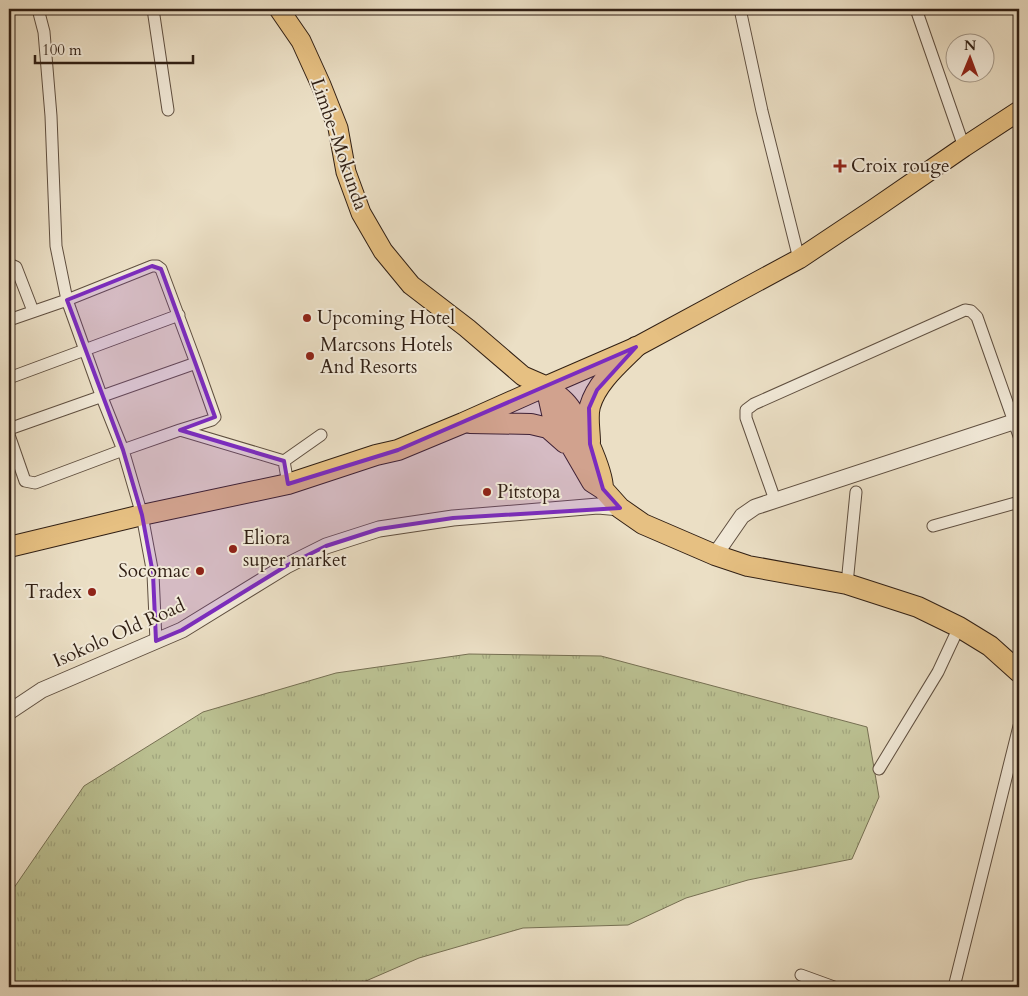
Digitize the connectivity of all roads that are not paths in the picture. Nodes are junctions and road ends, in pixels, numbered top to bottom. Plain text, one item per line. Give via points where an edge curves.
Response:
1 (38, 9) edge
2 (153, 9) edge
3 (279, 9) edge
4 (740, 9) edge
5 (916, 9) edge
6 (168, 110) dead end
7 (1019, 112) edge
8 (964, 147) junction
9 (799, 259) junction
10 (9, 264) edge
11 (67, 300) junction
12 (33, 311) junction
13 (179, 315) junction
14 (9, 320) edge
15 (636, 347) junction
16 (84, 349) junction
17 (196, 363) junction
18 (9, 378) edge
19 (546, 386) junction
20 (101, 395) junction
21 (464, 423) junction
22 (1018, 426) edge
23 (9, 429) edge
24 (180, 430) junction
25 (9, 435) edge
26 (321, 435) dead end
27 (582, 448) junction
28 (123, 450) junction
29 (284, 461) junction
30 (288, 484) junction
31 (856, 492) dead end
32 (775, 500) junction
33 (1019, 502) edge
34 (620, 508) junction
35 (142, 515) junction
36 (933, 526) dead end
37 (9, 547) edge
38 (715, 555) junction
39 (846, 584) junction
40 (959, 627) junction
41 (156, 641) junction
42 (1019, 672) edge
43 (9, 712) edge
44 (1019, 726) edge
45 (879, 769) dead end
46 (801, 975) dead end
47 (834, 987) edge
48 (954, 987) edge

1 - 11 street via 44,32 51,116 56,246
2 - 6 street
3 - 19 main road, Limbe-Mokunda via 301,41 321,85 338,128 346,172 361,213 383,251 411,284 523,376
4 - 9 street
5 - 8 street
7 - 8 main road
8 - 9 main road
9 - 15 main road
10 - 12 street via 16,267
11 - 12 street
11 - 13 street via 157,266
11 - 16 street
12 - 14 street
13 - 16 street
13 - 17 street
15 - 19 main road
15 - 27 highway via 597,390 589,408
16 - 18 street
16 - 20 street
17 - 20 street
17 - 24 street via 215,417
19 - 21 highway
19 - 27 highway via 552,413
20 - 23 street
20 - 28 street
21 - 27 highway via 531,424 548,428
21 - 30 highway via 398,450
22 - 32 street
22 - 32 street via 977,317 964,310 746,410
24 - 28 street
24 - 29 street
25 - 28 street via 25,481 35,484
26 - 29 street
27 - 34 highway via 592,482
28 - 35 street
29 - 30 street
30 - 35 highway
31 - 39 street
32 - 38 street via 742,516
33 - 36 street
34 - 38 highway via 644,524
34 - 41 street, Isokolo Old Road via 598,506 453,518 379,528 326,546 286,566 182,630
35 - 37 highway
35 - 41 street via 153,574
38 - 39 highway via 748,566
39 - 40 highway via 918,608
40 - 42 highway via 990,646
40 - 45 street via 938,672
41 - 43 street, Isokolo Old Road via 42,690
44 - 48 street
46 - 47 street

